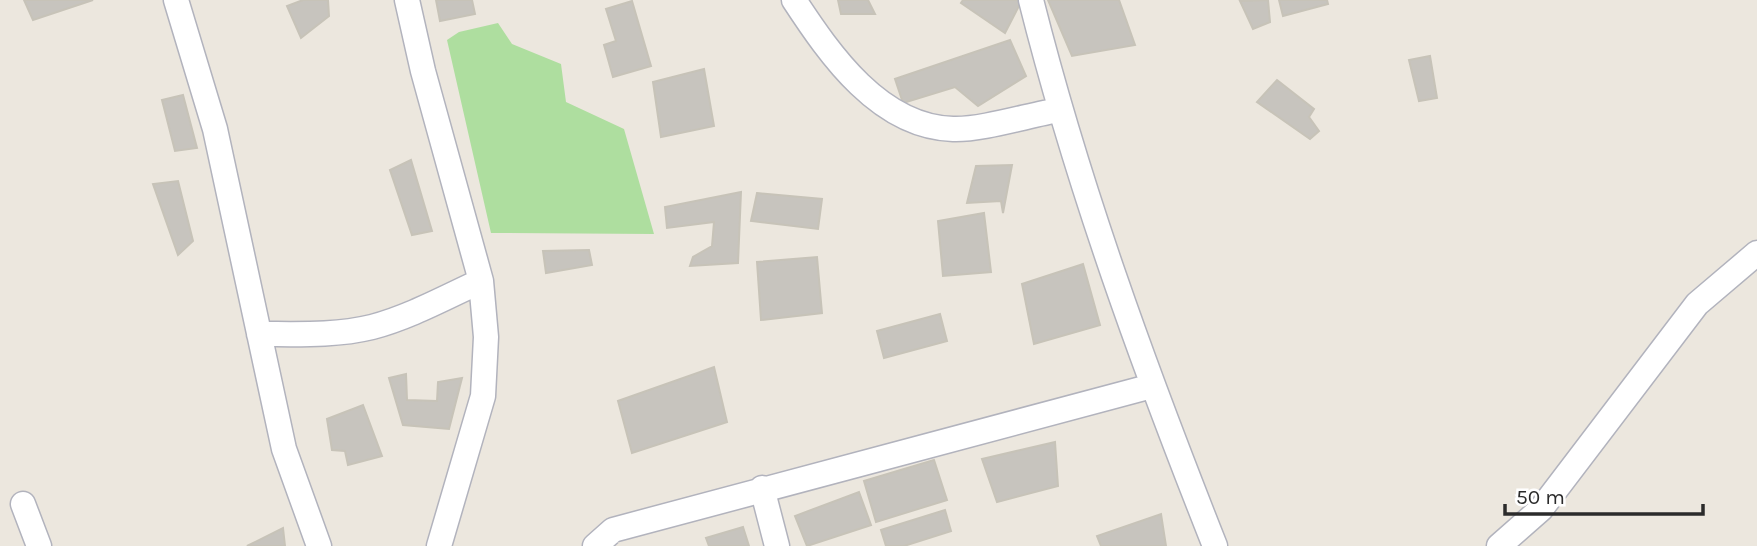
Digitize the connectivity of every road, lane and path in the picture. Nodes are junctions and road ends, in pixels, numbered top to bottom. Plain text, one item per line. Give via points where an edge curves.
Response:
1 (176, 0) edge
2 (407, 0) edge
3 (794, 0) edge
4 (1031, 0) edge
5 (1059, 110) junction
6 (1757, 253) edge
7 (481, 281) junction
8 (259, 334) junction
9 (1152, 386) junction
10 (762, 488) junction
11 (23, 504) dead end
12 (39, 546) edge
13 (319, 546) edge
14 (439, 546) edge
15 (595, 546) edge
16 (777, 546) edge
17 (1215, 546) edge
18 (1499, 546) edge

1 - 8 street via 215,129
2 - 7 street
3 - 5 street via 824,46 883,106 919,124 955,129
4 - 5 street
5 - 9 street
6 - 18 street via 1697,303 1541,509
7 - 8 street via 372,327 336,333
7 - 14 street via 486,337 482,396
8 - 13 street via 284,449
9 - 10 street
9 - 17 street
10 - 15 street via 614,530
10 - 16 street
11 - 12 street

